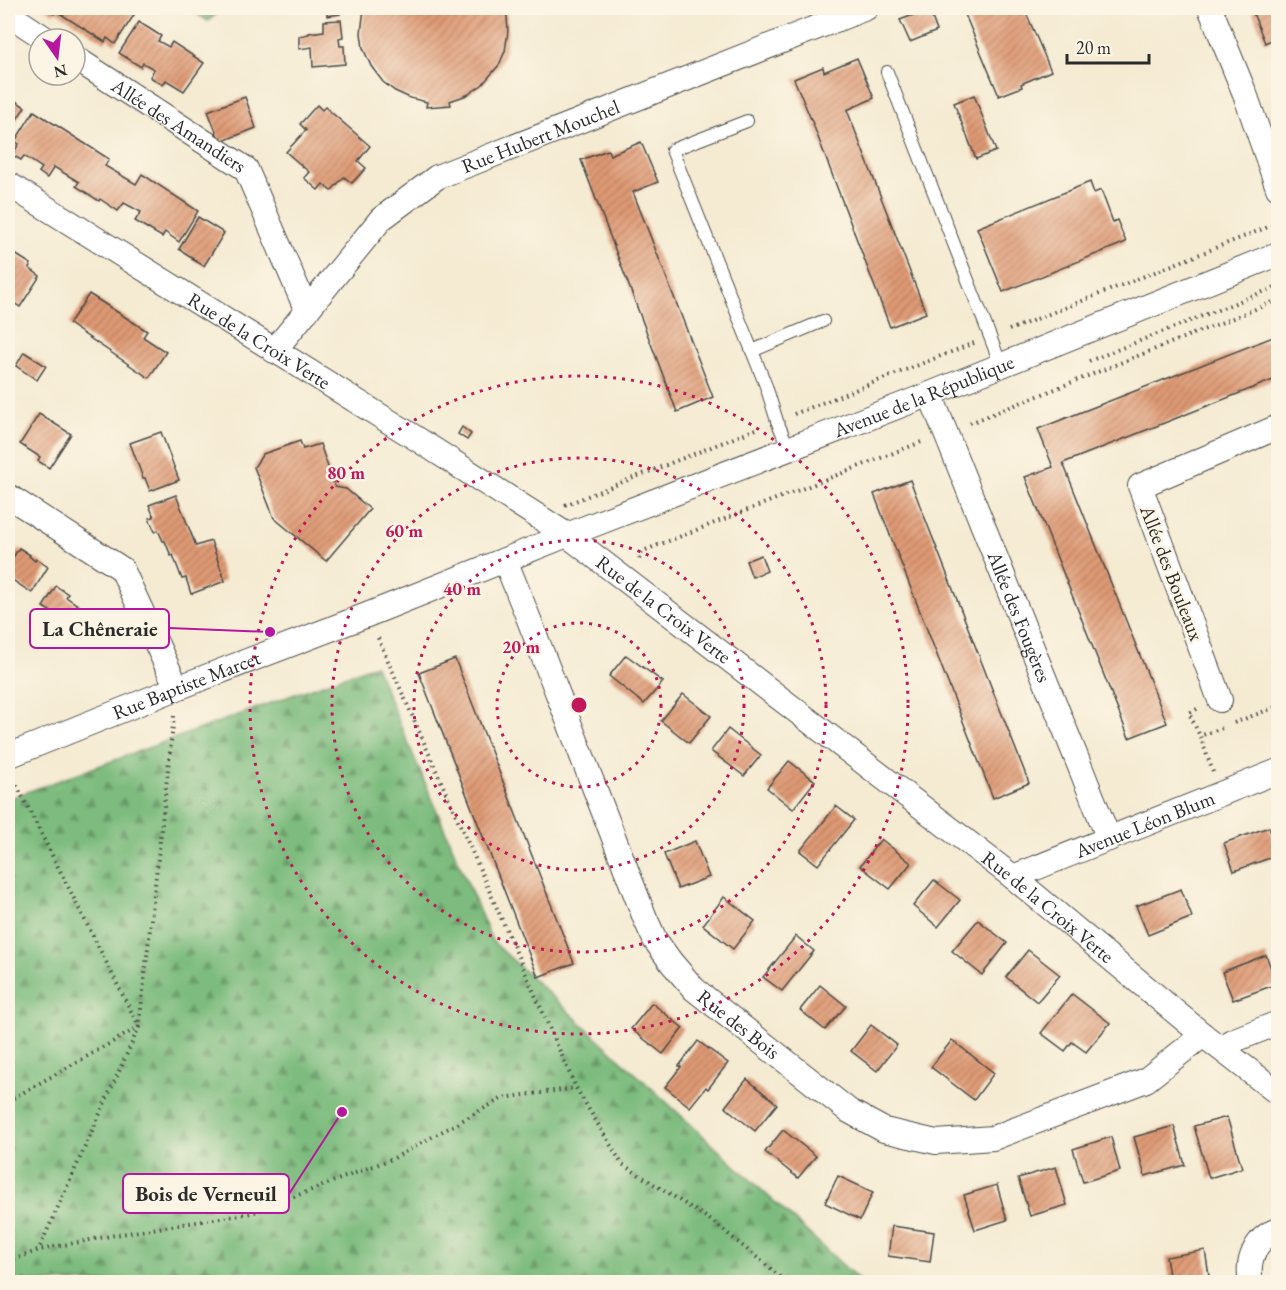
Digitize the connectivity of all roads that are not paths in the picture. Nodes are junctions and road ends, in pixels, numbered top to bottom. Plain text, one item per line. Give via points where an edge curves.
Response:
1 (866, 8) edge
2 (1210, 8) edge
3 (8, 14) edge
4 (28, 27) edge
5 (87, 66) edge
6 (886, 72) dead end
7 (747, 121) dead end
8 (8, 184) edge
9 (1278, 188) edge
10 (1278, 254) edge
11 (307, 311) junction
12 (823, 321) dead end
13 (274, 351) junction
14 (752, 351) junction
15 (1001, 365) junction
16 (930, 394) junction
17 (1278, 427) edge
18 (789, 449) junction
19 (8, 496) edge
20 (567, 535) junction
21 (505, 560) junction
22 (177, 688) junction
23 (1220, 700) dead end
24 (10, 767) edge
25 (1278, 771) edge
26 (1109, 839) junction
27 (1013, 877) junction
28 (1278, 1023) edge
29 (1212, 1042) junction
30 (1278, 1093) edge
31 (1278, 1230) edge
32 (1251, 1282) edge

1 - 11 street, Rue Hubert Mouchel via 437,177 381,219
2 - 9 street
3 - 4 street
5 - 11 street, Allée des Amandiers via 246,169
6 - 15 lane
7 - 14 lane via 672,150
8 - 13 street, Rue de la Croix Verte
10 - 15 street, Avenue de la République
11 - 13 street, Rue Hubert Mouchel
12 - 14 lane
13 - 20 street, Rue de la Croix Verte
14 - 18 lane
15 - 16 street, Avenue de la République
16 - 18 street, Avenue de la République
16 - 26 street, Allée des Fougères
17 - 23 street, Allée des Bouleaux via 1140,486
18 - 20 street, Avenue de la République
19 - 22 street via 122,569
20 - 21 street, Rue Baptiste Marcet
20 - 27 street, Rue de la Croix Verte
21 - 22 street, Rue Baptiste Marcet
21 - 29 street, Rue des Bois via 655,940 693,989 849,1111 884,1130 936,1142 993,1138 1146,1080
22 - 24 street, Rue Baptiste Marcet
25 - 26 street, Avenue Léon Blum
26 - 27 street, Avenue Léon Blum
27 - 29 street, Rue de la Croix Verte
28 - 29 street, Rue des Bois via 1232,1041
29 - 30 street, Rue de la Croix Verte
31 - 32 street via 1256,1246 1248,1270

